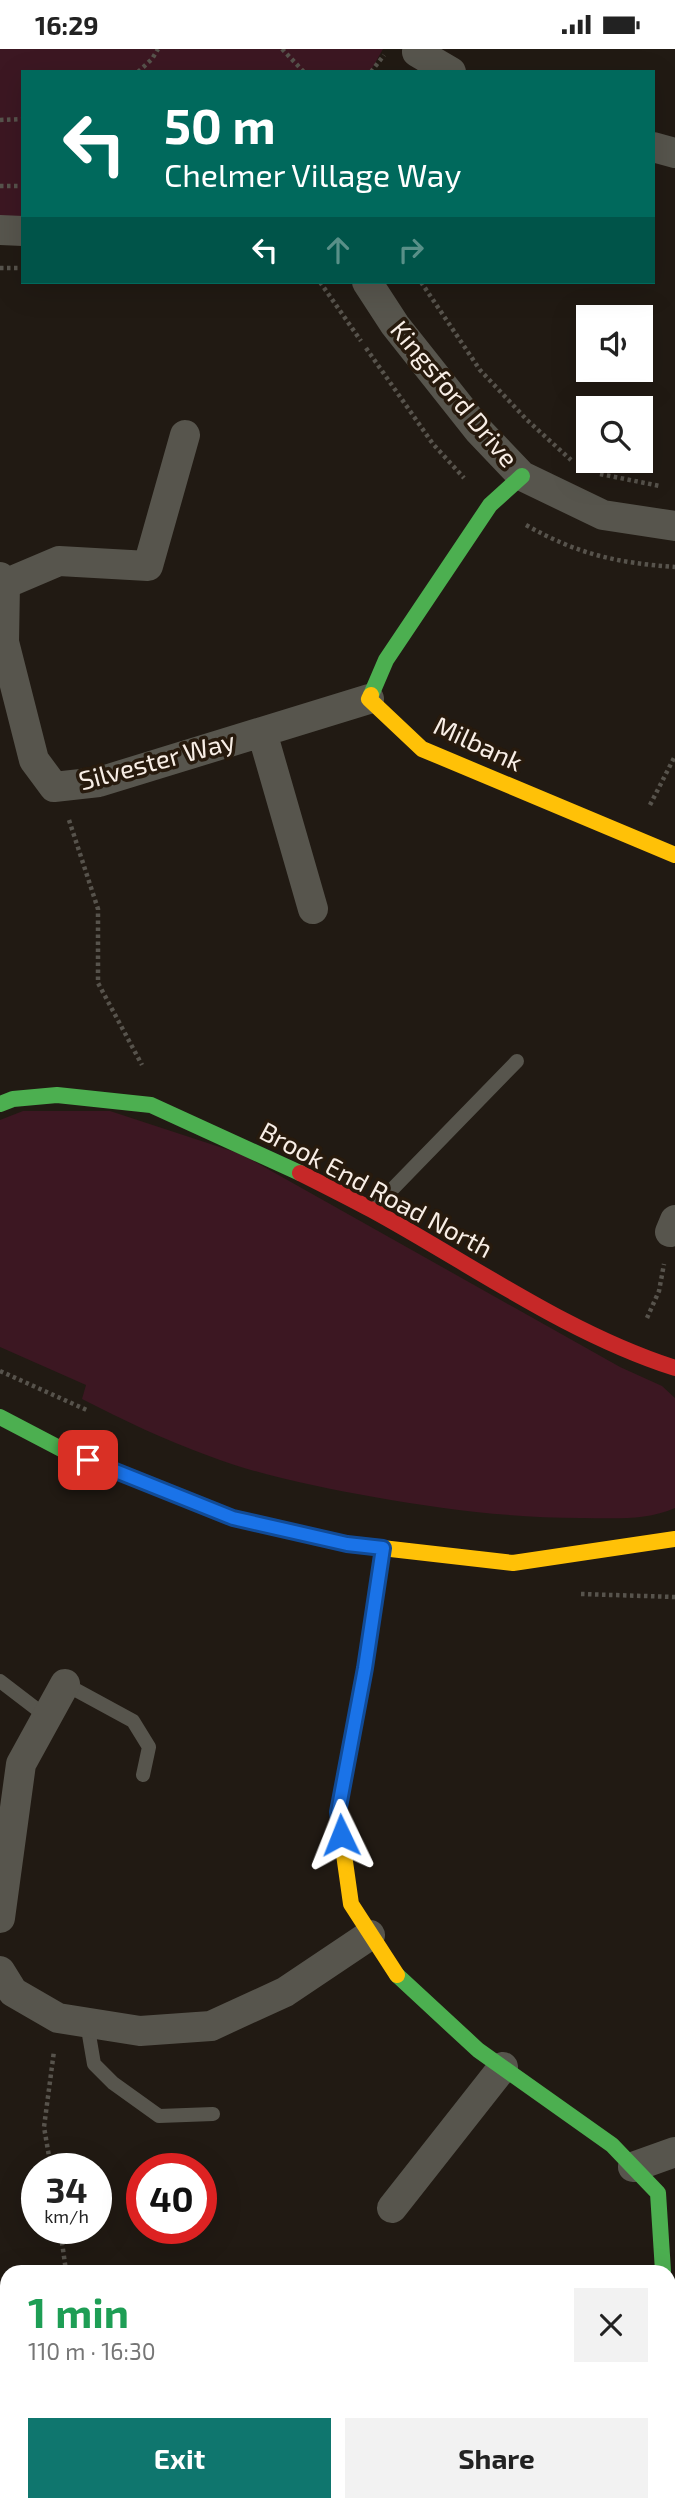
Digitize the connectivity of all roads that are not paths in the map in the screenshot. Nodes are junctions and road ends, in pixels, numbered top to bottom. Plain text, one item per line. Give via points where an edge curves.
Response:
1 (407, 55) edge
2 (446, 70) edge
3 (655, 148) edge
4 (675, 153) edge
5 (0, 230) edge
6 (21, 231) edge
7 (368, 284) edge
8 (185, 435) dead end
9 (522, 476) junction
10 (675, 526) edge
11 (2, 581) edge
12 (369, 699) junction
13 (262, 732) junction
14 (675, 855) edge
15 (313, 909) dead end
16 (517, 1061) dead end
17 (0, 1104) edge
18 (372, 1210) junction
19 (675, 1368) edge
20 (0, 1417) edge
21 (675, 1539) edge
22 (383, 1548) junction
23 (0, 1681) edge
24 (65, 1684) joint
25 (47, 1717) junction
26 (143, 1775) dead end
27 (0, 1918) edge
28 (370, 1935) junction
29 (0, 1971) edge
30 (73, 2021) junction
31 (503, 2067) junction
32 (213, 2114) dead end
33 (675, 2151) edge
34 (633, 2167) junction
35 (392, 2208) dead end
36 (663, 2265) edge

1 - 2 street
3 - 4 street
5 - 6 street
7 - 9 street, Kingsford Drive via 470,421
8 - 11 street, Silvester Way via 148,566 59,561
9 - 10 street, Kingsford Drive via 603,515
9 - 12 street via 490,505 386,660
11 - 13 street, Silvester Way via 4,642 34,760 54,787 99,782
12 - 13 street, Silvester Way
12 - 14 street, Milbank via 422,749
13 - 15 street, Silvester Way
16 - 18 lane
17 - 18 street, Brook End Road North via 57,1095 151,1105
18 - 19 street, Brook End Road North via 498,1285 631,1354
20 - 22 street via 64,1450 233,1518
21 - 22 street via 513,1563
22 - 28 street via 338,1812 351,1904
23 - 25 lane
24 - 25 street
24 - 26 lane via 133,1721 149,1747
25 - 27 street via 21,1764
28 - 30 street via 285,1992 211,2027 140,2031
28 - 31 street via 392,1970 478,2050
29 - 30 street via 13,1992
30 - 32 lane via 94,2064 159,2116
31 - 34 street via 612,2145
31 - 35 street
33 - 34 street
34 - 36 street via 658,2193

